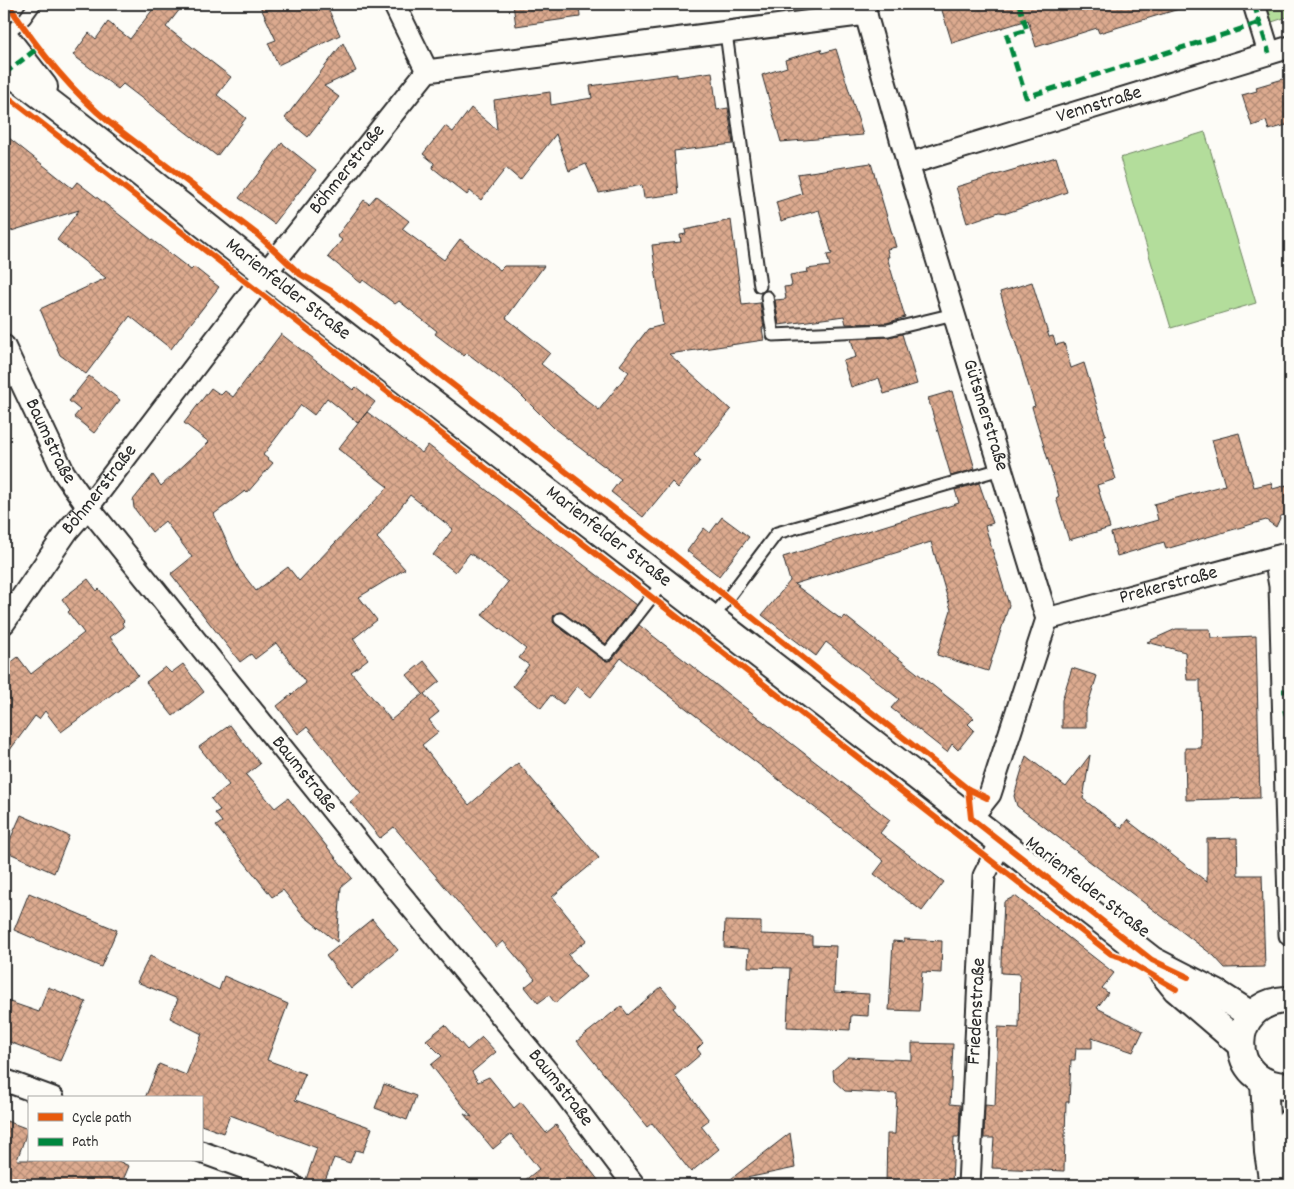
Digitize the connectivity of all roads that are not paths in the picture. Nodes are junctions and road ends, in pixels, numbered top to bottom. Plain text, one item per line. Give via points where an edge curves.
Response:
1 (35, 4) edge
2 (394, 4) edge
3 (1254, 4) edge
4 (864, 9) edge
5 (726, 32) junction
6 (4, 36) edge
7 (1290, 47) edge
8 (1269, 53) junction
9 (4, 68) edge
10 (427, 71) junction
11 (65, 113) junction
12 (908, 164) junction
13 (266, 274) junction
14 (760, 286) dead end
15 (767, 296) dead end
16 (954, 314) junction
17 (4, 346) edge
18 (1001, 469) junction
19 (88, 507) junction
20 (1283, 555) edge
21 (665, 580) junction
22 (560, 619) dead end
23 (712, 619) junction
24 (1047, 619) junction
25 (4, 622) edge
26 (971, 818) junction
27 (1001, 842) junction
28 (1290, 935) edge
29 (1152, 960) junction
30 (1290, 1000) edge
31 (1251, 1015) junction
32 (1240, 1044) junction
33 (4, 1080) edge
34 (1264, 1082) junction
35 (1290, 1086) edge
36 (48, 1096) edge
37 (1290, 1122) edge
38 (202, 1152) edge
39 (292, 1185) edge
40 (634, 1185) edge
41 (969, 1185) edge
42 (1273, 1185) edge
43 (1280, 1185) edge

1 - 6 lane via 26,18
2 - 10 street
3 - 8 street
4 - 5 street
4 - 12 street, Gütsmerstraße
5 - 10 street
5 - 14 lane
6 - 11 street, Marienfelder Straße
7 - 8 street, Vennstraße
8 - 12 street, Vennstraße
9 - 11 street, Marienfelder Straße
10 - 13 street, Böhmerstraße
11 - 13 street, Marienfelder Straße
12 - 16 street, Gütsmerstraße
13 - 19 street, Böhmerstraße
13 - 21 street, Marienfelder Straße
15 - 16 lane via 772,335 888,330
16 - 18 street, Gütsmerstraße
17 - 19 street, Baumstraße via 64,474
18 - 23 lane via 777,533
18 - 24 street, Gütsmerstraße
19 - 25 street, Böhmerstraße via 68,530
19 - 40 street, Baumstraße via 556,1082
20 - 24 street, Prekerstraße
20 - 28 street via 1280,586
21 - 22 lane via 607,654
21 - 23 street, Marienfelder Straße
23 - 26 street, Marienfelder Straße
24 - 26 street via 990,794
26 - 27 street, Marienfelder Straße
27 - 29 street, Marienfelder Straße
27 - 41 street, Friedenstraße via 984,876
29 - 31 street, Marienfelder Straße
29 - 32 street, Marienfelder Straße via 1176,989
30 - 31 street via 1263,1005
31 - 32 street
32 - 34 street via 1246,1065
33 - 36 street
34 - 35 street via 1278,1087
34 - 42 street
37 - 43 street via 1288,1151
38 - 39 street

